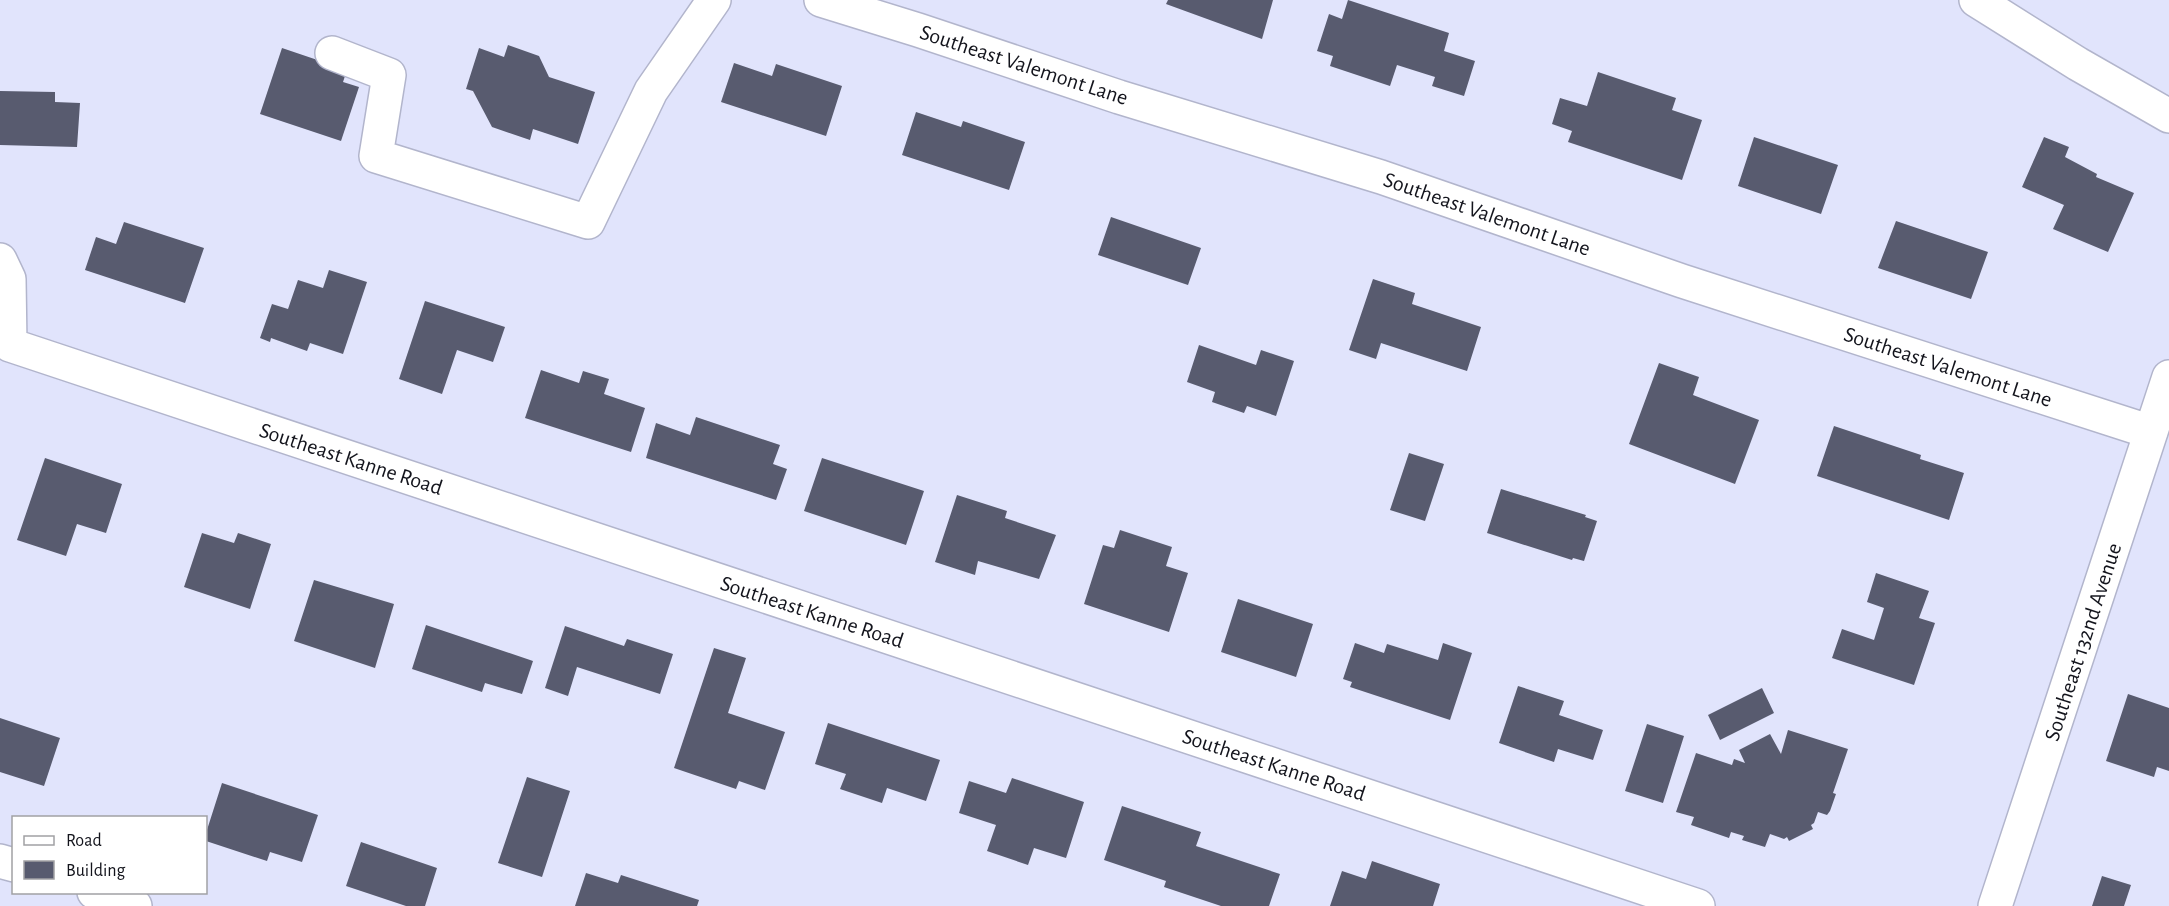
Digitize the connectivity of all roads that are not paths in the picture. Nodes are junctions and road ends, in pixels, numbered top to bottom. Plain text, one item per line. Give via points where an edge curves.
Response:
1 (714, 0) edge
2 (821, 0) edge
3 (1976, 0) edge
4 (332, 53) dead end
5 (2169, 116) edge
6 (0, 260) edge
7 (5, 351) edge
8 (2169, 377) edge
9 (2151, 432) junction
10 (100, 894) edge
11 (135, 906) edge
12 (1698, 906) edge
13 (1995, 906) edge

1 - 4 street via 651,91 588,222 376,156 389,75
2 - 9 street, Southeast Valemont Lane via 1381,177 1682,281
3 - 5 street
6 - 7 street, Southeast Kanne Road via 9,279
7 - 12 street, Southeast Kanne Road
8 - 9 street, Southeast 132nd Avenue
9 - 13 street, Southeast 132nd Avenue
10 - 11 street

